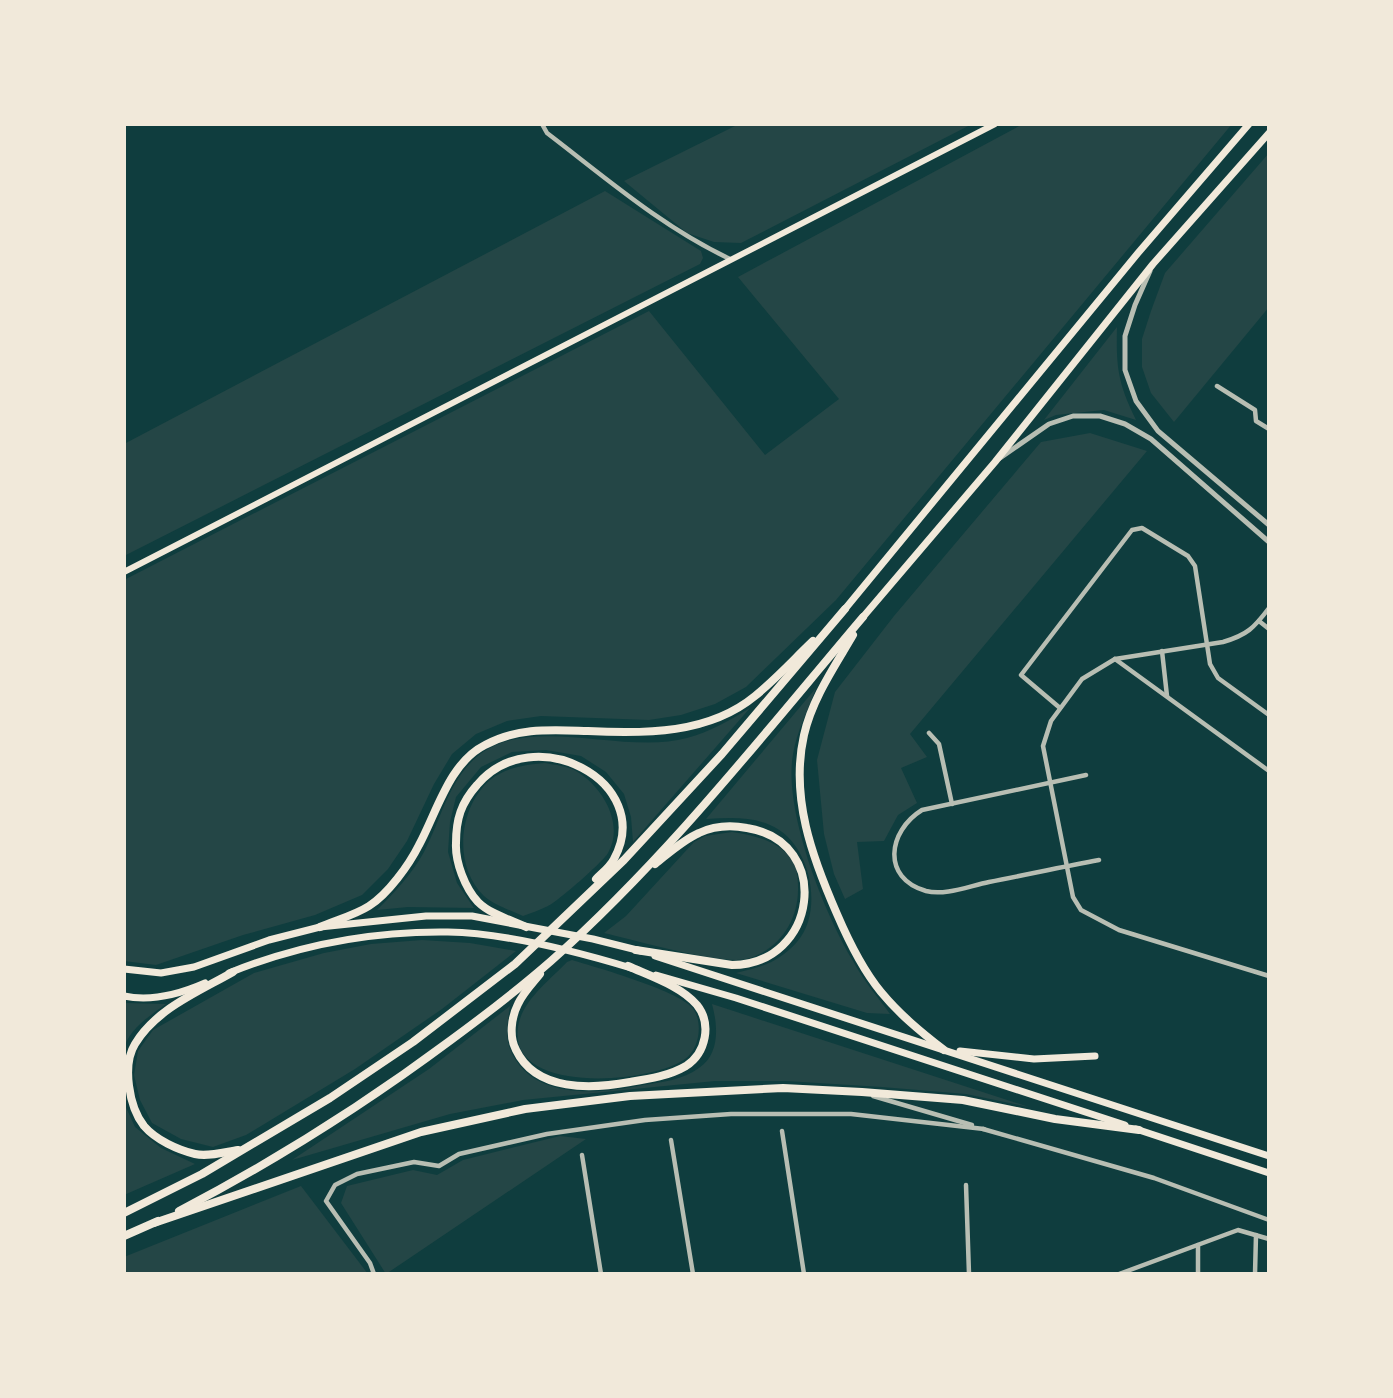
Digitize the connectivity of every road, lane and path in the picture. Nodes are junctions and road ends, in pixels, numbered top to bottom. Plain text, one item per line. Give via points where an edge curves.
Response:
1 (542, 124) edge
2 (995, 124) edge
3 (1249, 124) edge
4 (1269, 133) edge
5 (730, 258) junction
6 (1153, 264) junction
7 (1217, 386) dead end
8 (1153, 423) junction
9 (1269, 429) edge
10 (1144, 435) junction
11 (995, 462) junction
12 (1269, 526) edge
13 (1269, 542) edge
14 (124, 572) edge
15 (1269, 608) edge
16 (845, 609) junction
17 (863, 618) junction
18 (1259, 621) junction
19 (1269, 629) edge
20 (1207, 644) junction
21 (1161, 651) junction
22 (1115, 659) junction
23 (1167, 697) junction
24 (1060, 708) junction
25 (1269, 715) edge
26 (929, 733) dead end
27 (1269, 771) edge
28 (1086, 775) dead end
29 (1051, 783) junction
30 (952, 804) junction
31 (1099, 860) dead end
32 (1067, 866) junction
33 (631, 884) junction
34 (564, 915) junction
35 (320, 927) junction
36 (526, 927) junction
37 (636, 950) junction
38 (550, 962) junction
39 (628, 966) junction
40 (124, 969) edge
41 (233, 972) junction
42 (1269, 976) edge
43 (124, 996) edge
44 (944, 1050) junction
45 (1095, 1056) dead end
46 (862, 1092) junction
47 (984, 1129) junction
48 (1139, 1130) junction
49 (782, 1131) dead end
50 (671, 1140) dead end
51 (244, 1149) junction
52 (582, 1155) dead end
53 (1269, 1156) edge
54 (1269, 1173) edge
55 (966, 1185) dead end
56 (124, 1213) edge
57 (1269, 1220) edge
58 (154, 1223) junction
59 (124, 1236) edge
60 (1255, 1236) junction
61 (1269, 1240) edge
62 (1198, 1245) junction
63 (374, 1274) edge
64 (601, 1274) edge
65 (693, 1274) edge
66 (804, 1274) edge
67 (969, 1274) edge
68 (1119, 1274) edge
69 (1198, 1274) edge
70 (1255, 1274) edge

1 - 5 street via 654,216
2 - 5 main road
3 - 16 highway
4 - 6 highway
5 - 14 main road
6 - 8 street via 1125,336 1125,370 1136,401
6 - 11 highway
7 - 9 street via 1255,410 1256,421
8 - 10 street
8 - 12 street
10 - 11 street via 1100,415 1073,415 1049,424
10 - 13 street
11 - 17 highway
15 - 18 street
16 - 34 highway via 713,764 624,860
16 - 35 highway via 754,697 720,716 650,733 541,729 511,733 482,746 462,763 419,847 398,877 369,906
17 - 33 highway
17 - 44 highway via 825,682 804,732 801,808 820,874 854,951 893,1006
18 - 19 street
18 - 20 street via 1239,637
20 - 21 street
20 - 24 street via 1195,566 1158,536 1142,527 1132,530 1021,675
20 - 25 street via 1218,678
21 - 22 street
21 - 23 street
22 - 23 street
22 - 24 street via 1082,679
23 - 27 street
24 - 29 street via 1043,746
26 - 30 street via 939,744
28 - 29 street
29 - 30 street
29 - 32 street
30 - 32 street via 922,810 898,832 894,859 910,884 944,892
31 - 32 street
32 - 42 street via 1073,897 1081,910 1094,918 1119,930
33 - 37 highway via 688,838 710,829 737,827 769,834 788,848 799,864 804,896 802,917 788,940 757,962 732,965
33 - 38 highway
34 - 36 highway via 613,861 622,840 621,819 614,798 598,778 576,763 547,756 514,759 486,774 464,800 456,823 456,852 479,903
34 - 51 highway via 515,964 413,1042
35 - 36 highway via 472,916
35 - 40 highway via 194,967 161,973
36 - 37 highway
37 - 44 highway
38 - 39 highway via 519,1002 513,1045 534,1073 586,1086 622,1084 674,1072 693,1061 703,1045 705,1023 695,1004
38 - 58 highway via 384,1090 245,1176
39 - 41 highway via 516,940 451,932 335,941
39 - 48 highway
41 - 43 highway via 166,996
41 - 51 highway via 149,1025 133,1047 128,1076 131,1100 144,1126 166,1143 197,1155
44 - 45 highway via 1034,1059
44 - 53 highway
46 - 47 street
46 - 48 highway via 963,1100
46 - 58 highway via 715,1090 524,1109 421,1132
47 - 57 street via 1154,1178
47 - 63 street via 851,1114 731,1114 646,1120 547,1134 459,1154 439,1166 414,1162 357,1174 335,1185 326,1201
48 - 54 highway
49 - 66 street
50 - 65 street
51 - 56 highway
52 - 64 street
55 - 67 street
58 - 59 highway
60 - 61 street
60 - 62 street via 1238,1230
60 - 70 street
62 - 68 street
62 - 69 street

